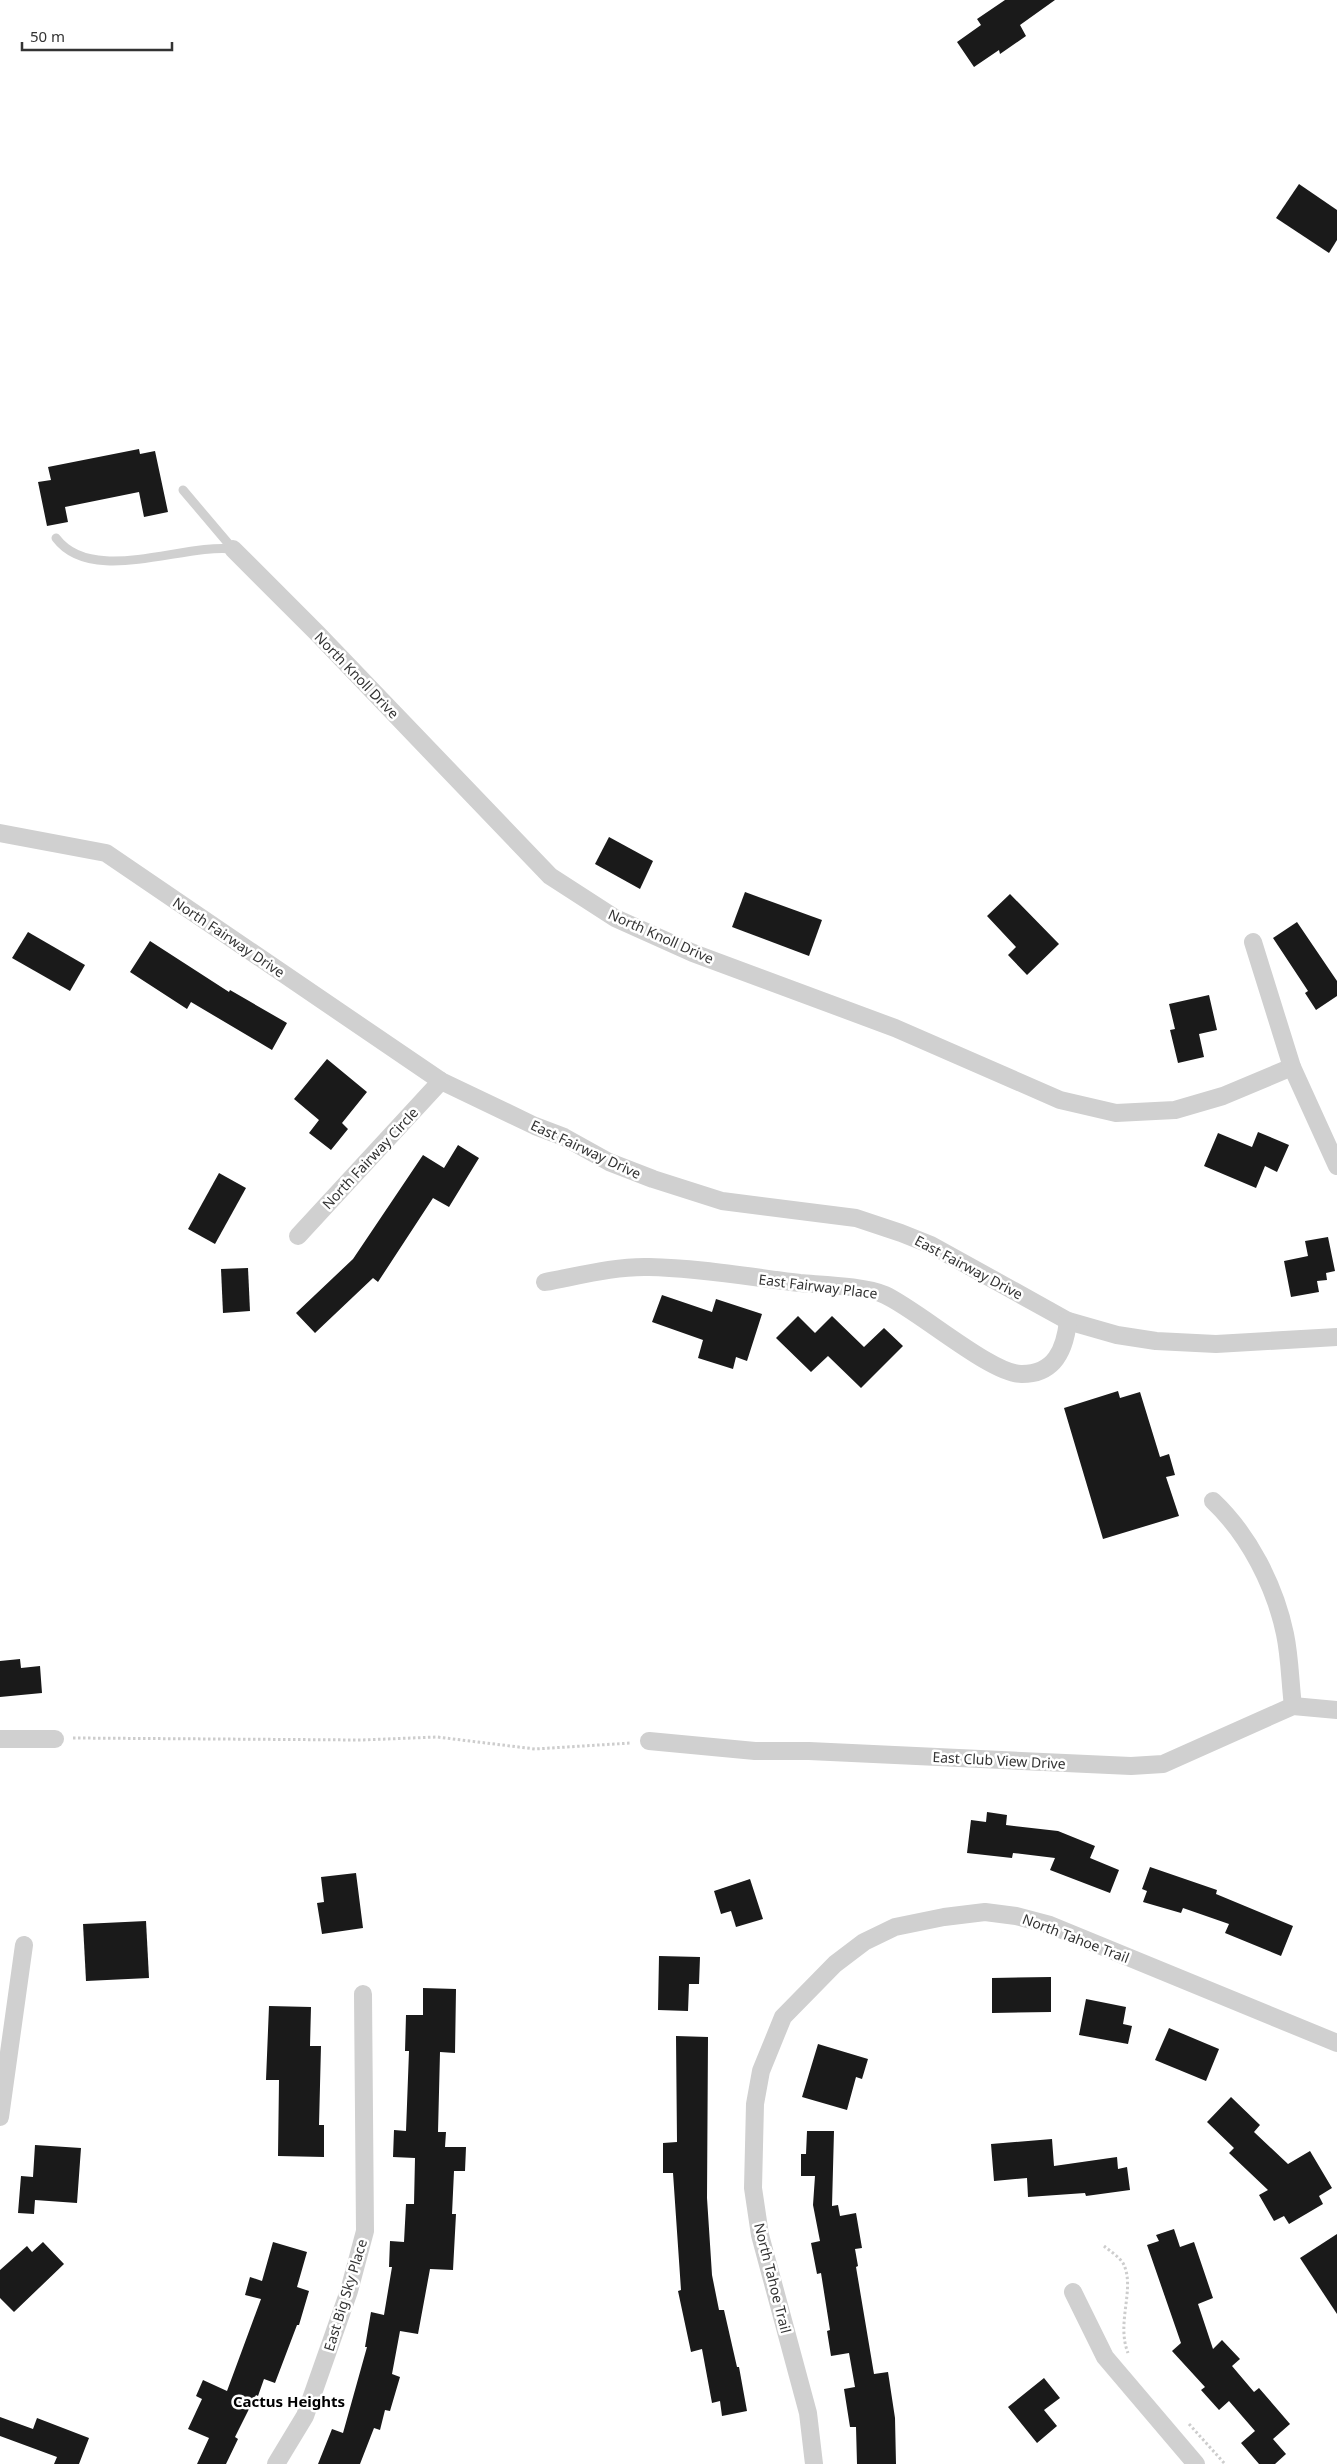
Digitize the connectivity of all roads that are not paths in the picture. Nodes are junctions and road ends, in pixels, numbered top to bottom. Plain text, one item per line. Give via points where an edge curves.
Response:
1 (183, 490) dead end
2 (56, 538) dead end
3 (233, 549) junction
4 (0, 833) edge
5 (1253, 942) dead end
6 (1292, 1067) junction
7 (441, 1081) junction
8 (1337, 1166) edge
9 (298, 1236) dead end
10 (544, 1282) dead end
11 (1068, 1321) junction
12 (1337, 1338) edge
13 (1213, 1501) dead end
14 (1293, 1706) junction
15 (1337, 1710) edge
16 (0, 1739) edge
17 (55, 1739) road end
18 (648, 1741) road end
19 (24, 1945) dead end
20 (363, 1994) dead end
21 (1337, 2043) edge
22 (0, 2117) edge
23 (1073, 2292) dead end
24 (276, 2464) edge
25 (814, 2464) edge
26 (1196, 2464) edge

1 - 3 lane
2 - 3 lane via 64,548 94,559 157,557 215,547
3 - 6 street, North Knoll Drive via 550,876 616,918 694,953 895,1028 1060,1100 1116,1113 1176,1110 1223,1096
4 - 7 street, North Fairway Drive via 106,853
5 - 6 street
6 - 8 street
7 - 9 street, North Fairway Circle
7 - 11 street, East Fairway Drive via 564,1137 609,1162 653,1179 722,1201 856,1218 901,1233 931,1245
10 - 11 street, East Fairway Place via 648,1266 884,1294 995,1366 1021,1374 1046,1367 1058,1357 1065,1342
11 - 12 street, East Fairway Drive via 1117,1335 1156,1341 1216,1344
13 - 14 street via 1232,1519 1274,1598 1285,1633
14 - 15 street, East Club View Drive
14 - 18 street, East Club View Drive via 1163,1764 1131,1766 755,1751
16 - 17 street
19 - 22 street
20 - 24 street, East Big Sky Place via 365,2231 349,2292 304,2416
21 - 25 street, North Tahoe Trail via 1050,1925 1016,1916 984,1912 895,1927 864,1942 835,1964 783,2017 761,2071 754,2112 754,2188 760,2235 802,2387
23 - 26 street via 1106,2357

